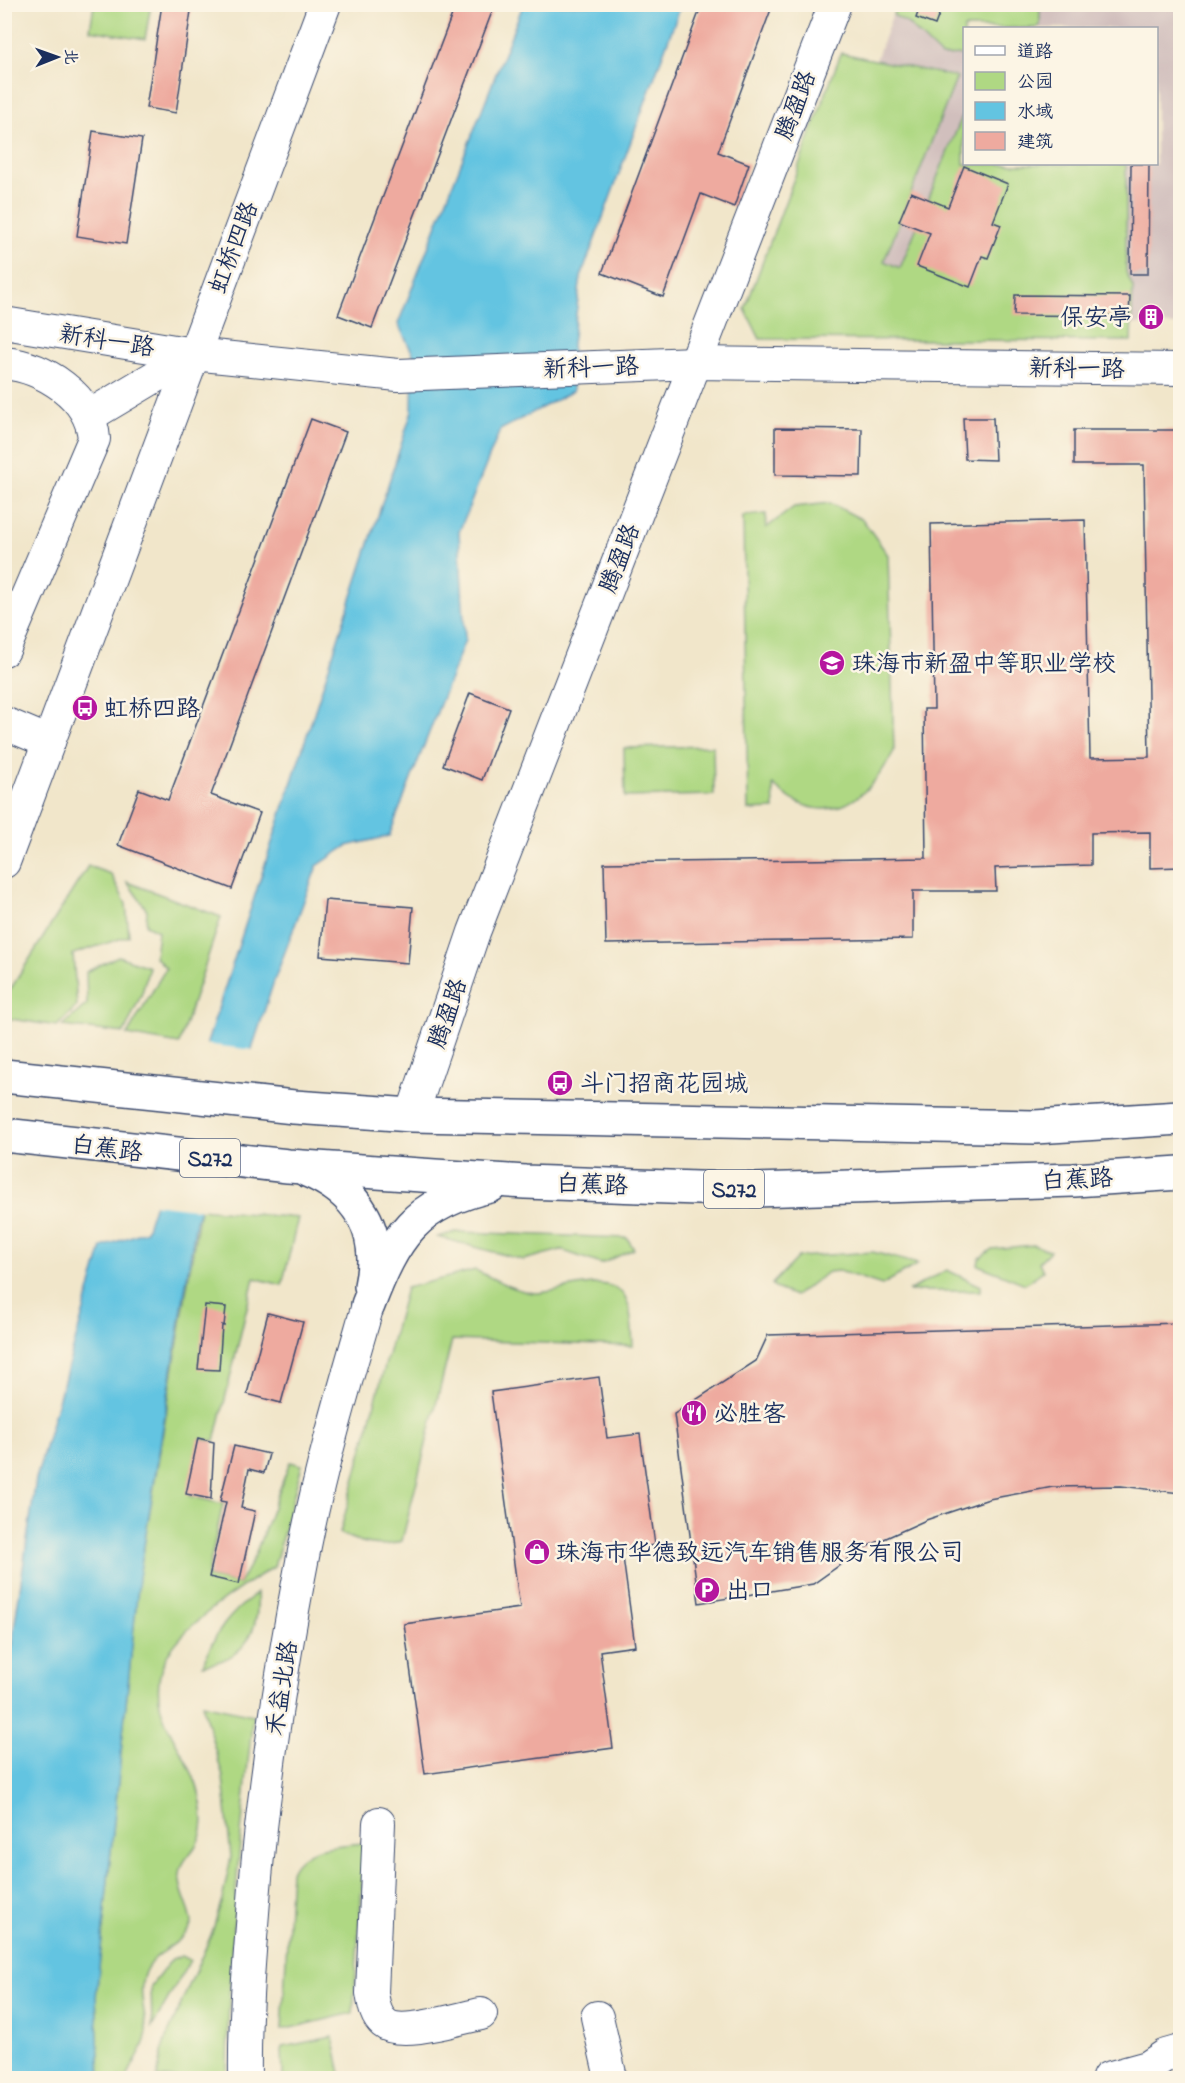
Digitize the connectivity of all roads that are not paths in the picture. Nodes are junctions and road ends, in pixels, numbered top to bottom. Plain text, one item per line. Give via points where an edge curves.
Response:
1 (325, 4) edge
2 (835, 4) edge
3 (4, 323) edge
4 (193, 354) junction
5 (4, 363) edge
6 (694, 363) junction
7 (1180, 369) edge
8 (89, 416) junction
9 (4, 650) edge
10 (4, 723) edge
11 (49, 742) junction
12 (4, 862) edge
13 (4, 1076) edge
14 (412, 1115) junction
15 (1180, 1118) edge
16 (4, 1136) edge
17 (288, 1166) junction
18 (1180, 1173) edge
19 (525, 1182) junction
20 (368, 1305) junction
21 (379, 1823) dead end
22 (481, 2014) dead end
23 (597, 2017) dead end
24 (1180, 2050) edge
25 (245, 2079) edge
26 (611, 2079) edge
27 (1108, 2079) edge

1 - 4 street, 虹桥四路
2 - 6 street, 腾盈路
3 - 4 street, 新科一路
4 - 6 street, 新科一路 via 398,375
4 - 8 street
4 - 11 street, 虹桥四路
5 - 8 street via 45,374 70,392
6 - 7 street, 新科一路
6 - 14 street, 腾盈路 via 474,932
8 - 9 street via 94,439
10 - 11 street
11 - 12 street, 虹桥四路
13 - 14 main road via 154,1094
14 - 15 main road via 1035,1127
16 - 17 main road, 白蕉路 / S272
17 - 19 main road, 白蕉路 / S272
17 - 20 main road via 326,1178 359,1208 369,1226 374,1251
18 - 19 main road, 白蕉路 / S272 via 755,1190
19 - 20 main road via 460,1194 428,1209 394,1249
20 - 25 street, 禾益北路 via 333,1424 305,1546 263,1800 252,1923
21 - 22 street via 372,1993 376,2012 386,2024 400,2029
23 - 26 street
24 - 27 street via 1148,2067

